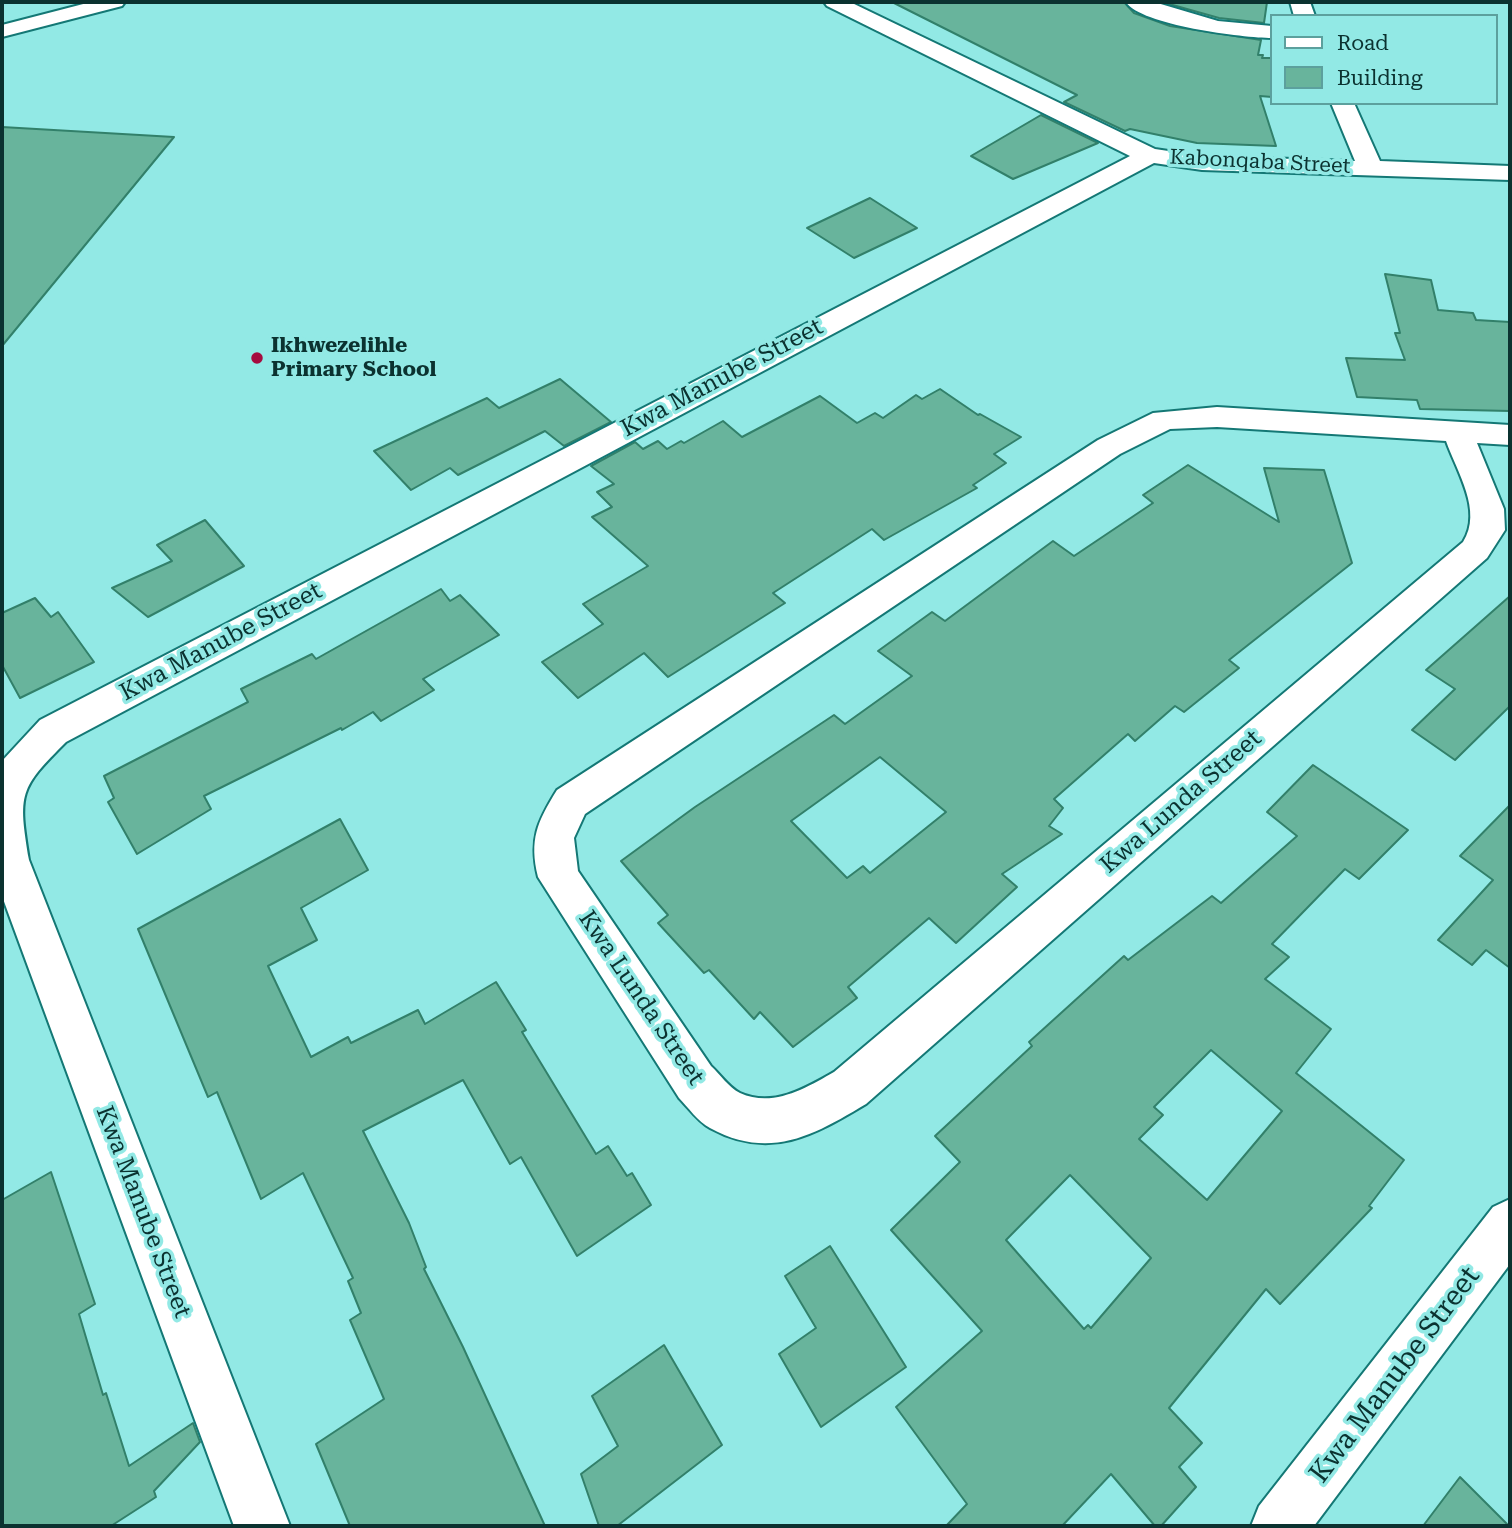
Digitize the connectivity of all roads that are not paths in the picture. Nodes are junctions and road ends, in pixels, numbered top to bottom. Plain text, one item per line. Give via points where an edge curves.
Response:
1 (115, 2) edge
2 (834, 2) edge
3 (1136, 2) edge
4 (2, 32) edge
5 (1270, 32) edge
6 (1343, 105) edge
7 (1150, 155) junction
8 (1371, 168) junction
9 (1510, 173) edge
10 (1458, 433) junction
11 (1510, 435) edge
12 (3, 792) edge
13 (1510, 1224) edge
14 (262, 1526) edge
15 (1279, 1526) edge

1 - 4 street
2 - 7 street, Kabonqaba Street
3 - 5 street via 1203,27
6 - 8 street
7 - 8 street, Kabonqaba Street via 1202,163
7 - 12 street, Kwa Manube Street via 53,731 23,762
8 - 9 street, Kabonqaba Street
10 - 10 street, Kwa Lunda Street via 1217,417 1164,420 1146,427 571,802 555,826 551,850 559,877 695,1082 724,1111 761,1122 805,1114 869,1073 1475,550 1488,530 1488,509
10 - 11 street, Kwa Lunda Street
12 - 14 street, Kwa Manube Street via 9,860
13 - 15 street, Kwa Manube Street

